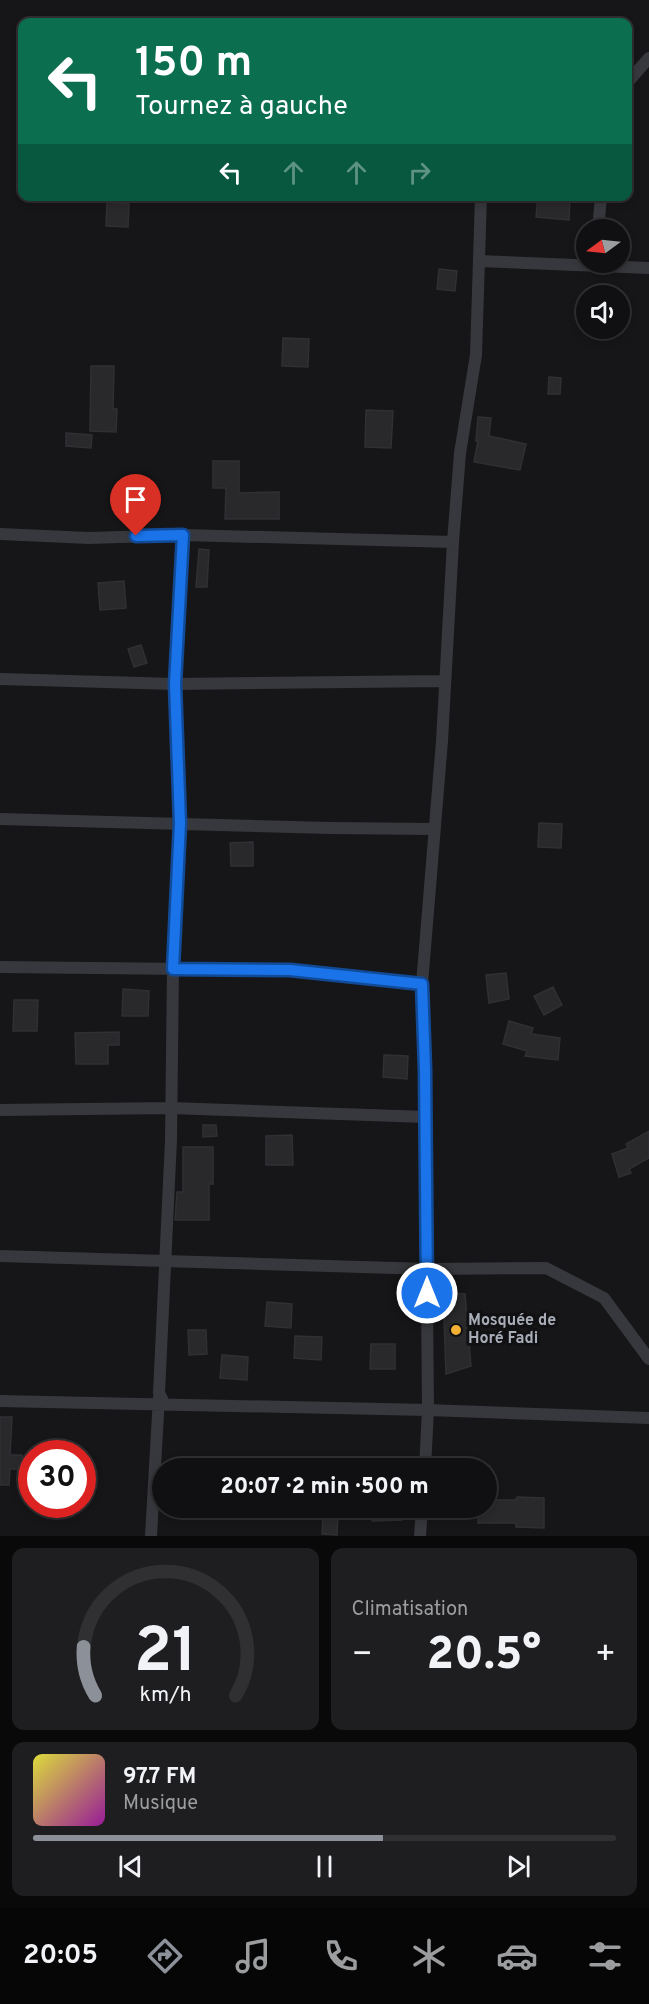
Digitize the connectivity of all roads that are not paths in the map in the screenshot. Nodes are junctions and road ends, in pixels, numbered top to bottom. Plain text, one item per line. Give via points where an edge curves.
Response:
1 (649, 58) edge
2 (632, 77) edge
3 (481, 201) edge
4 (601, 201) edge
5 (599, 219) edge
6 (479, 261) junction
7 (576, 264) edge
8 (630, 267) edge
9 (649, 268) edge
10 (0, 534) edge
11 (183, 535) junction
12 (453, 542) junction
13 (0, 679) edge
14 (445, 681) junction
15 (175, 684) junction
16 (0, 819) edge
17 (180, 823) junction
18 (434, 829) junction
19 (0, 967) edge
20 (173, 969) junction
21 (422, 984) junction
22 (171, 1108) junction
23 (0, 1110) edge
24 (426, 1117) junction
25 (0, 1256) edge
26 (165, 1261) junction
27 (427, 1269) junction
28 (649, 1359) edge
29 (160, 1400) junction
30 (0, 1401) edge
31 (428, 1410) junction
32 (649, 1418) edge
33 (425, 1458) edge
34 (421, 1518) edge
35 (151, 1536) edge
36 (420, 1536) edge

1 - 2 street
3 - 6 street
4 - 5 street
6 - 7 street
6 - 12 street via 476,355 460,453
8 - 9 street
10 - 11 street via 88,538
11 - 12 street
11 - 15 street
12 - 14 street
13 - 15 street
14 - 15 street
14 - 18 street
15 - 17 street
16 - 17 street
17 - 18 street
17 - 20 street
18 - 21 street
19 - 20 street
20 - 21 street via 290,970
20 - 22 street
21 - 24 street
22 - 23 street
22 - 24 street
22 - 26 street
24 - 27 street
25 - 26 street
26 - 27 street
26 - 29 street
27 - 28 street via 546,1268 604,1298
27 - 31 street
29 - 30 street via 90,1404
29 - 31 street
29 - 35 street
31 - 32 street
31 - 33 street
34 - 36 street

